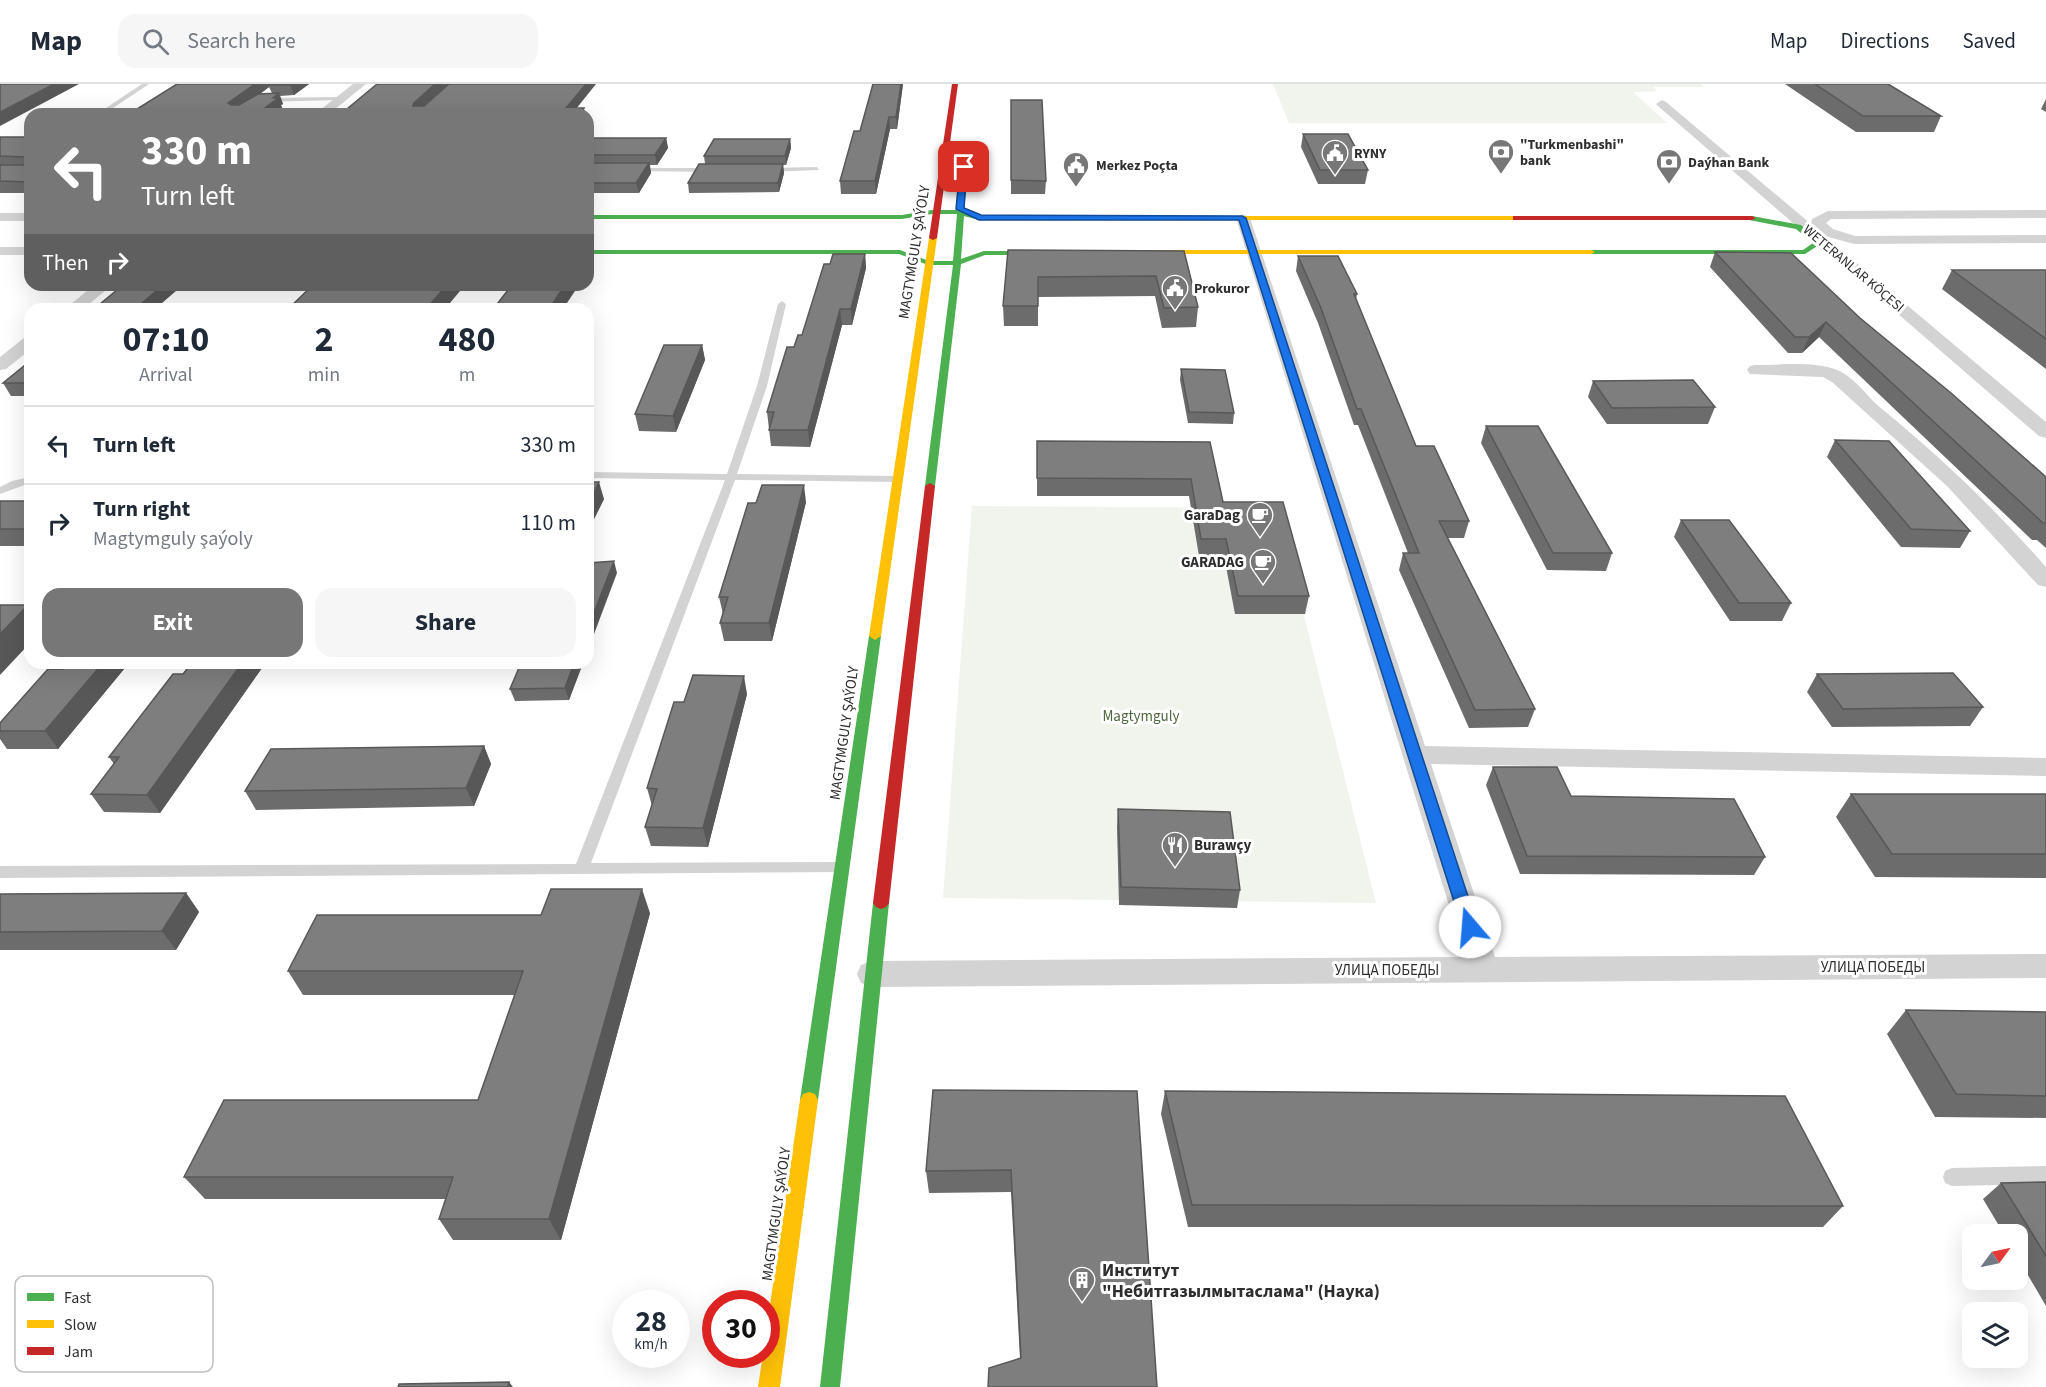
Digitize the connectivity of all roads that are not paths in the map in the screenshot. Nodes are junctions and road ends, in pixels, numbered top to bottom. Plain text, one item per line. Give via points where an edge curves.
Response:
1 (146, 84) edge
2 (360, 84) edge
3 (955, 84) edge
4 (274, 89) dead end
5 (339, 99) junction
6 (260, 100) junction
7 (1662, 104) dead end
8 (109, 108) edge
9 (247, 108) edge
10 (328, 108) edge
11 (622, 170) edge
12 (723, 170) edge
13 (758, 170) edge
14 (817, 170) dead end
15 (963, 175) dead end
16 (1771, 197) junction
17 (938, 209) junction
18 (960, 209) junction
19 (2046, 214) edge
20 (0, 217) edge
21 (24, 217) edge
22 (594, 217) edge
23 (1242, 218) junction
24 (1756, 218) junction
25 (1809, 231) junction
26 (1828, 232) junction
27 (2046, 238) edge
28 (0, 251) edge
29 (24, 251) edge
30 (594, 252) edge
31 (1065, 252) edge
32 (1124, 252) edge
33 (1252, 252) junction
34 (1805, 252) junction
35 (928, 263) junction
36 (957, 263) junction
37 (1854, 268) junction
38 (96, 291) edge
39 (81, 303) edge
40 (782, 304) dead end
41 (24, 347) edge
42 (0, 365) edge
43 (1756, 370) dead end
44 (2046, 412) edge
45 (2046, 432) edge
46 (594, 475) edge
47 (731, 477) junction
48 (897, 479) junction
49 (24, 481) edge
50 (0, 491) edge
51 (2046, 580) edge
52 (1415, 755) junction
53 (2046, 768) edge
54 (841, 868) junction
55 (581, 869) junction
56 (0, 872) edge
57 (2046, 966) edge
58 (1484, 969) junction
59 (872, 974) junction
60 (2046, 1175) edge
61 (1952, 1177) dead end
62 (769, 1387) edge
63 (830, 1387) edge

1 - 8 lane
2 - 5 street
3 - 17 street, MAGTYMGULY ŞAÝOLY
4 - 6 lane
5 - 6 lane
5 - 10 street
6 - 9 lane
7 - 16 street, WETERANLAR KÖÇESI
11 - 12 lane
13 - 14 lane
15 - 18 street
16 - 24 street
16 - 25 street, WETERANLAR KÖÇESI
17 - 18 street
17 - 22 street via 902,218
17 - 35 street, MAGTYMGULY ŞAÝOLY
18 - 23 street via 979,218
18 - 36 street
19 - 26 street via 1828,214 1817,222
20 - 21 street
23 - 24 street
23 - 33 street
24 - 25 street
25 - 34 street via 1818,243
25 - 37 street, WETERANLAR KÖÇESI
26 - 27 street via 1854,240
26 - 44 street
28 - 29 street
30 - 35 street via 900,252
31 - 36 street via 984,253
32 - 33 street
33 - 34 street
33 - 52 street
34 - 37 street via 1824,255
35 - 36 street
35 - 48 street, MAGTYMGULY ŞAÝOLY
36 - 59 street
37 - 45 street, WETERANLAR KÖÇESI
38 - 39 street
40 - 47 lane via 762,386
41 - 42 street
43 - 51 street via 1824,372 1844,381 1930,460
46 - 47 lane
47 - 48 lane
47 - 55 lane
48 - 54 street, MAGTYMGULY ŞAÝOLY
49 - 50 lane
52 - 53 street
52 - 58 street
54 - 55 lane
54 - 62 street, MAGTYMGULY ŞAÝOLY
55 - 56 lane
57 - 58 street, УЛИЦА ПОБЕДЫ
58 - 59 street, УЛИЦА ПОБЕДЫ
59 - 63 street
60 - 61 lane

